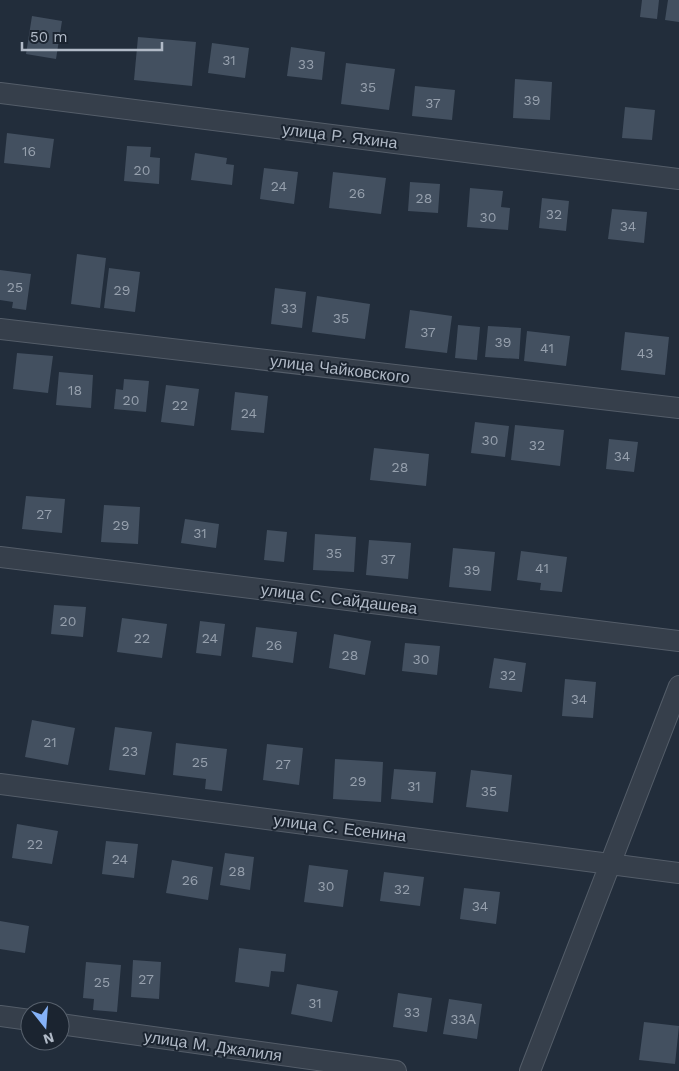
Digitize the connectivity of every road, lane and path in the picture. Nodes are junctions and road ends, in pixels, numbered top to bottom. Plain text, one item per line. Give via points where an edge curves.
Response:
1 (0, 93) edge
2 (679, 179) edge
3 (0, 329) edge
4 (679, 408) edge
5 (0, 557) edge
6 (679, 641) edge
7 (679, 686) edge
8 (0, 784) edge
9 (611, 863) junction
10 (679, 873) edge
11 (0, 1016) edge
12 (20, 1019) edge
13 (70, 1025) edge
14 (396, 1071) edge
15 (530, 1071) edge

1 - 2 street, улица Р. Яхина
3 - 4 street, улица Чайковского
5 - 6 street, улица С. Сайдашева
7 - 9 street
8 - 9 street, улица С. Есенина
9 - 10 street, улица С. Есенина
9 - 15 street
11 - 12 street
13 - 14 street, улица М. Джалиля

